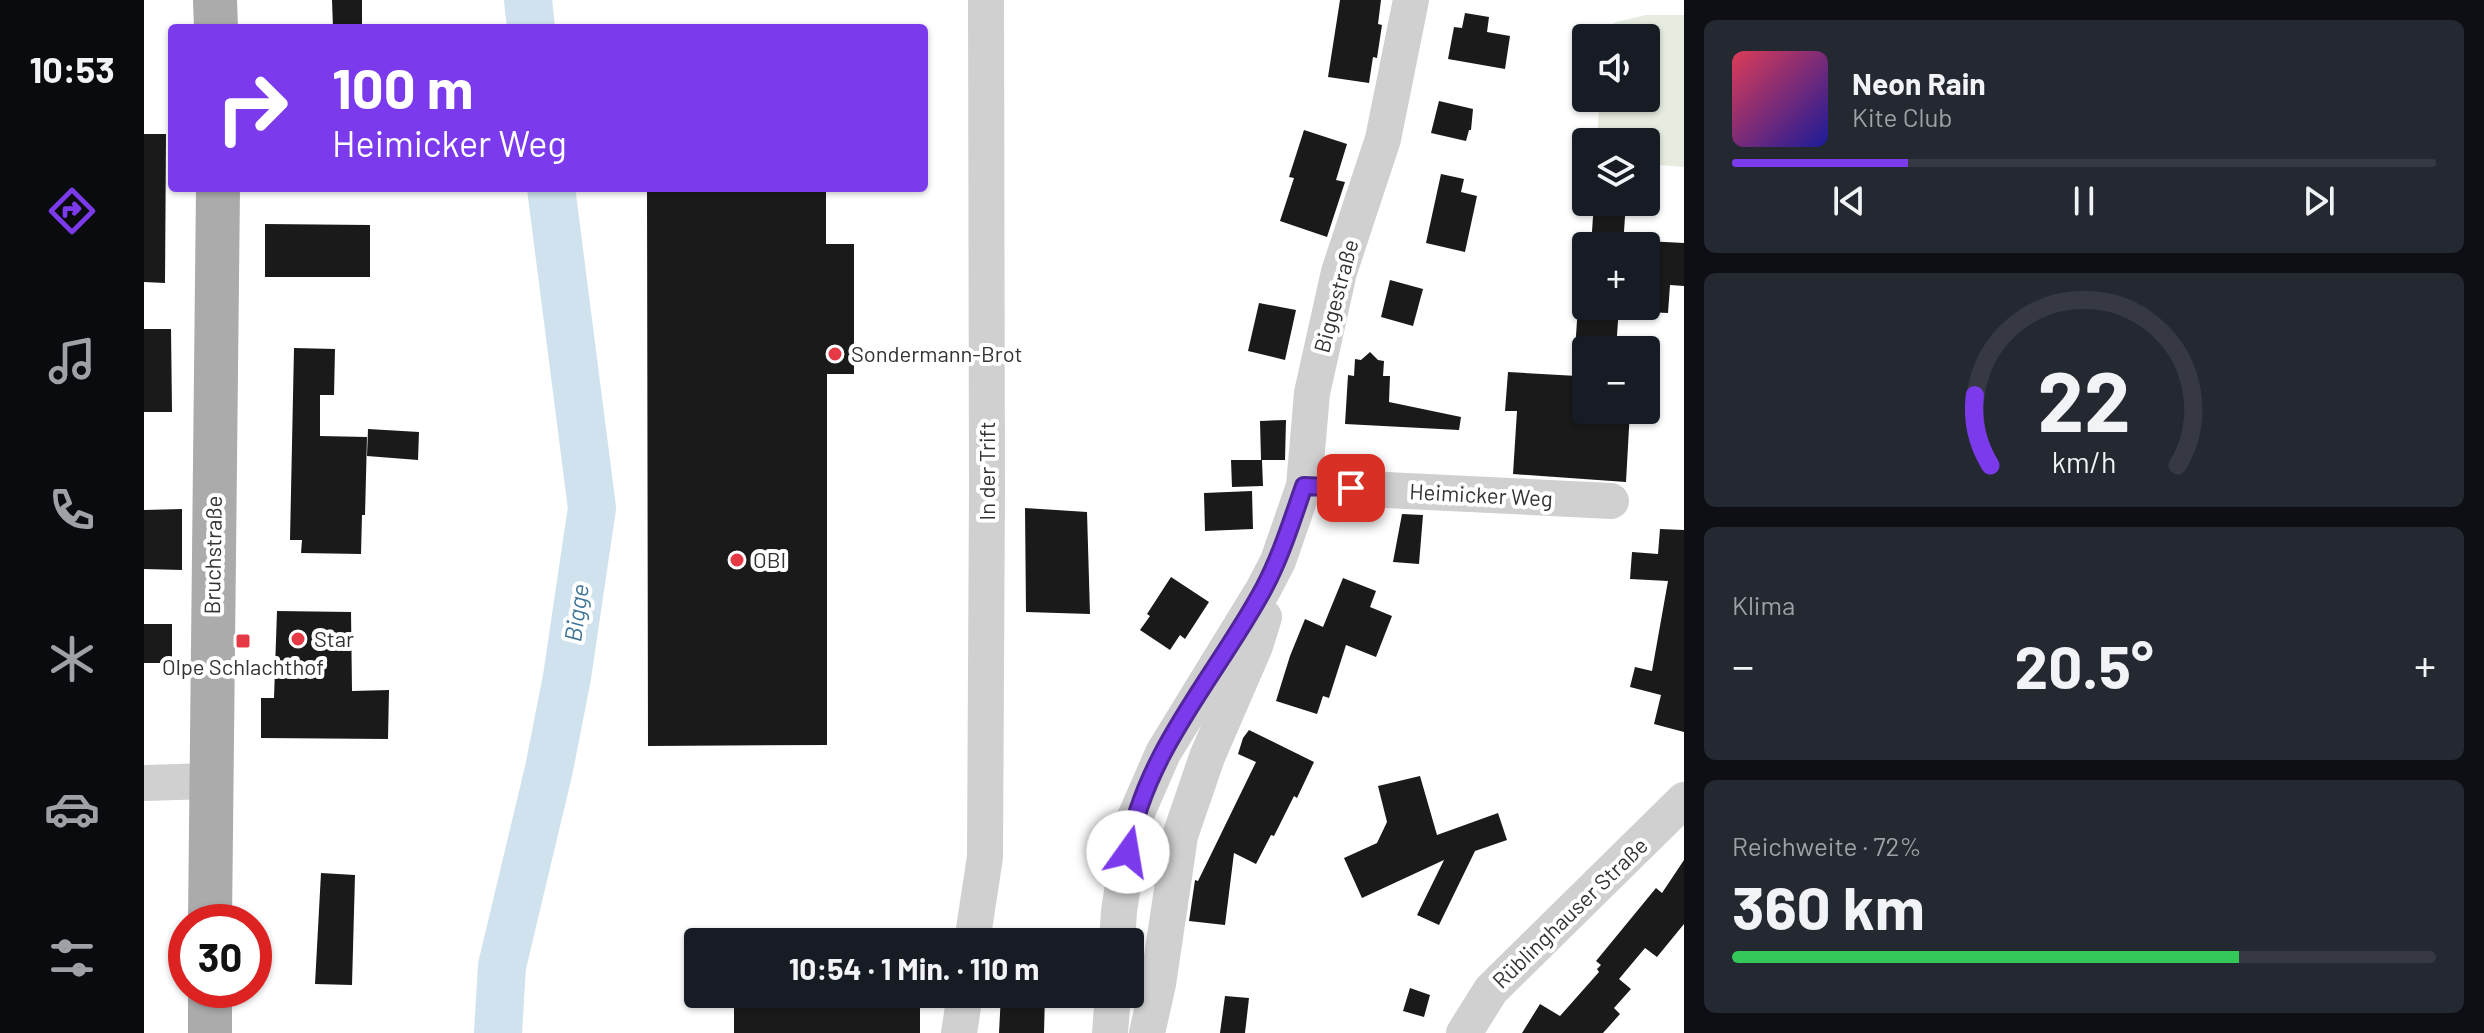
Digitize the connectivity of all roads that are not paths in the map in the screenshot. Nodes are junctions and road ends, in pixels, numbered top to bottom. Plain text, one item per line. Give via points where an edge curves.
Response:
1 (215, 0) edge
2 (986, 0) edge
3 (1411, 0) edge
4 (216, 24) edge
5 (218, 192) edge
6 (1304, 486) junction
7 (1611, 501) dead end
8 (1263, 590) junction
9 (210, 781) junction
10 (144, 783) edge
11 (1684, 800) edge
12 (210, 904) edge
13 (974, 928) edge
14 (1118, 928) edge
15 (210, 1008) edge
16 (963, 1008) edge
17 (1112, 1008) edge
18 (210, 1033) edge
19 (959, 1033) edge
20 (1110, 1033) edge
21 (1147, 1033) edge
22 (1464, 1033) edge

1 - 4 main road
2 - 13 street, In der Trift via 985,857
3 - 6 street, Biggestraße via 1383,139 1339,272 1312,393
5 - 9 main road, Bruchstraße
6 - 7 street, Heimicker Weg
6 - 8 street, Biggestraße
8 - 14 street, Biggestraße via 1163,753 1133,822
8 - 21 street, Biggestraße via 1264,620 1180,836
9 - 10 street
9 - 12 main road, Bruchstraße
11 - 22 street, Rüblinghauser Straße via 1491,990
15 - 18 main road
16 - 19 street
17 - 20 street

